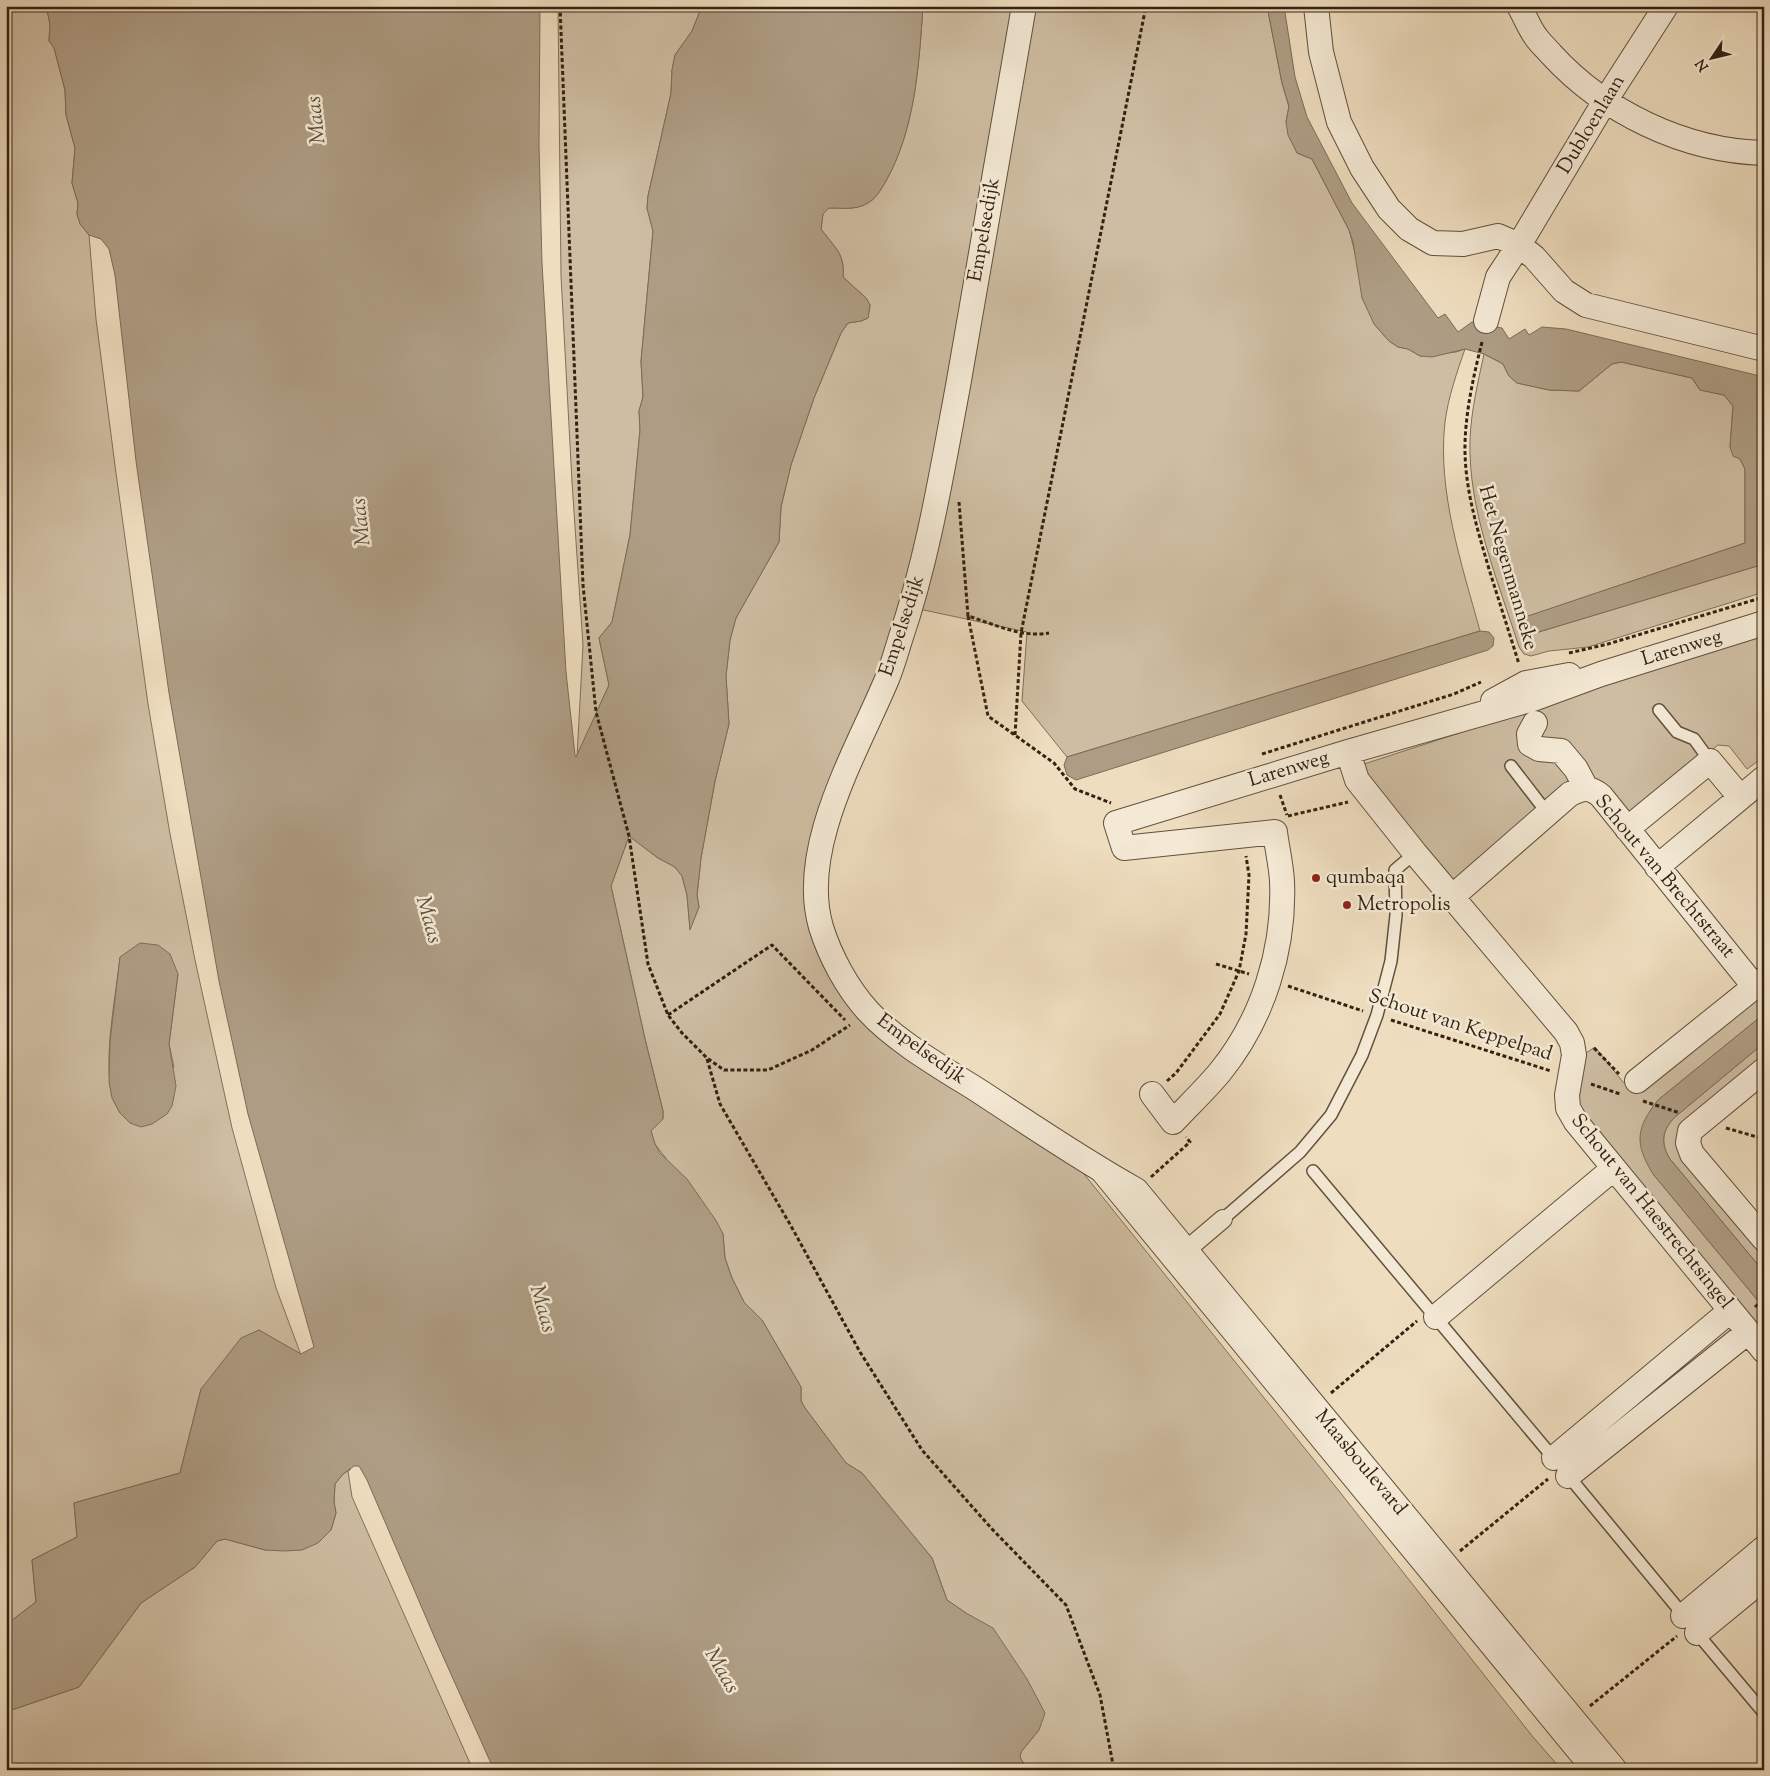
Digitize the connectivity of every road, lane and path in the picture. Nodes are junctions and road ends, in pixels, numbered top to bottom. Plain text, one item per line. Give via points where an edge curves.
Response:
1 (560, 6) edge
2 (1024, 6) edge
3 (1146, 6) edge
4 (1316, 6) edge
5 (1519, 6) edge
6 (1666, 6) edge
7 (1605, 102) junction
8 (1764, 154) edge
9 (1519, 245) junction
10 (1486, 322) dead end
11 (1764, 349) edge
12 (1478, 358) dead end
13 (959, 501) dead end
14 (1764, 597) edge
15 (968, 616) junction
16 (1764, 623) edge
17 (1021, 633) junction
18 (1049, 633) dead end
19 (1560, 655) dead end
20 (1526, 663) dead end
21 (1659, 710) dead end
22 (1535, 723) dead end
23 (1015, 735) junction
24 (1348, 752) junction
25 (1710, 761) junction
26 (1511, 766) dead end
27 (1764, 778) edge
28 (1586, 788) junction
29 (1368, 793) junction
30 (1740, 797) junction
31 (1115, 814) junction
32 (1548, 814) junction
33 (1627, 828) junction
34 (1275, 832) junction
35 (1243, 835) junction
36 (1415, 853) junction
37 (1657, 867) junction
38 (1452, 896) junction
39 (1216, 964) dead end
40 (1239, 971) junction
41 (1270, 980) junction
42 (1759, 983) edge
43 (668, 1015) junction
44 (1377, 1015) junction
45 (859, 1018) junction
46 (1572, 1043) junction
47 (706, 1058) junction
48 (1764, 1070) edge
49 (1570, 1077) junction
50 (1634, 1092) junction
51 (1152, 1094) joint
52 (1686, 1115) dead end
53 (1048, 1136) joint
54 (1190, 1142) dead end
55 (1170, 1162) dead end
56 (1613, 1169) junction
57 (1312, 1171) dead end
58 (1223, 1219) joint
59 (1764, 1239) edge
60 (1179, 1256) junction
61 (1730, 1311) junction
62 (1433, 1313) junction
63 (1748, 1332) junction
64 (1764, 1351) edge
65 (1314, 1407) junction
66 (1561, 1467) junction
67 (1764, 1548) edge
68 (1764, 1578) edge
69 (1691, 1624) junction
70 (1764, 1713) edge
71 (1573, 1719) junction
72 (1114, 1770) edge
73 (1591, 1770) edge
74 (1615, 1770) edge

1 - 43 path via 583,586 596,712 628,836 648,964
2 - 45 street, Empelsedijk via 947,446 912,605 888,676 828,818 817,871 821,927 848,983
3 - 17 path
4 - 9 street via 1321,52 1339,122 1362,168 1389,209 1409,229 1433,243 1463,244 1498,236
5 - 7 street via 1536,36 1568,72
6 - 7 street, Dubloenlaan
7 - 8 street via 1656,128 1708,146
7 - 9 street, Dubloenlaan
9 - 10 street, Dubloenlaan via 1498,277
9 - 11 street via 1564,291 1586,305
12 - 20 path, Het Negenmanneke via 1465,442 1466,478 1477,529 1519,665
13 - 15 path
14 - 19 path via 1608,644
15 - 17 path
15 - 23 path via 988,716
16 - 24 street, Larenweg via 1601,674 1563,675 1526,683 1463,718
17 - 18 path
17 - 23 path
21 - 25 lane via 1677,732 1694,739
22 - 28 street via 1529,734 1530,744 1539,749 1561,751
23 - 31 path via 1054,764 1075,789
24 - 29 street via 1357,780
24 - 31 street, Larenweg
25 - 30 street
25 - 33 street
26 - 32 lane
27 - 30 street
28 - 32 street, Schout van Brechtstraat via 1570,794
28 - 33 street, Schout van Brechtstraat via 1601,796
29 - 34 path via 1350,801 1288,816
29 - 36 street
30 - 37 street
31 - 35 street via 1124,848
32 - 38 street, Schout van Brechtstraat
33 - 37 street, Schout van Brechtstraat
34 - 35 street
34 - 41 street via 1282,889 1280,932
35 - 40 path via 1249,874 1246,934
36 - 38 street
36 - 44 lane via 1395,870 1396,915 1391,961
37 - 42 street, Schout van Brechtstraat
38 - 46 street
39 - 40 path, Schout van Keppelpad
40 - 41 path, Schout van Keppelpad
40 - 51 path via 1220,1014 1176,1073
41 - 44 path, Schout van Keppelpad
41 - 51 street via 1246,1033 1220,1071 1173,1122
42 - 50 street
43 - 45 path via 772,944
43 - 47 path
44 - 49 path, Schout van Keppelpad
44 - 58 lane via 1362,1055 1331,1115 1300,1152
45 - 47 path via 812,1050 768,1070 724,1070
45 - 53 street, Empelsedijk via 886,1029
46 - 49 street, Schout van Haestrechtsingel via 1574,1055
46 - 50 path via 1592,1045
47 - 72 path via 720,1104 792,1226 860,1352 922,1450 1066,1605 1100,1695
48 - 59 street via 1690,1131 1688,1143 1692,1154
49 - 50 path, Schout van Keppelpad
49 - 56 street, Schout van Haestrechtsingel via 1568,1108
50 - 52 path, Schout van Keppelpad
53 - 60 street, Maasboulevard via 1136,1190
54 - 55 path
56 - 61 street, Schout van Haestrechtsingel
56 - 62 street
57 - 62 lane
58 - 60 street
60 - 65 street, Maasboulevard
60 - 73 street, Maasboulevard
61 - 63 street, Schout van Haestrechtsingel
61 - 66 street
62 - 65 path
62 - 66 lane
63 - 64 street, Schout van Haestrechtsingel
63 - 66 street
65 - 71 street, Maasboulevard
66 - 69 lane
67 - 69 street
68 - 69 street
69 - 70 lane
69 - 71 path
71 - 74 street, Maasboulevard

